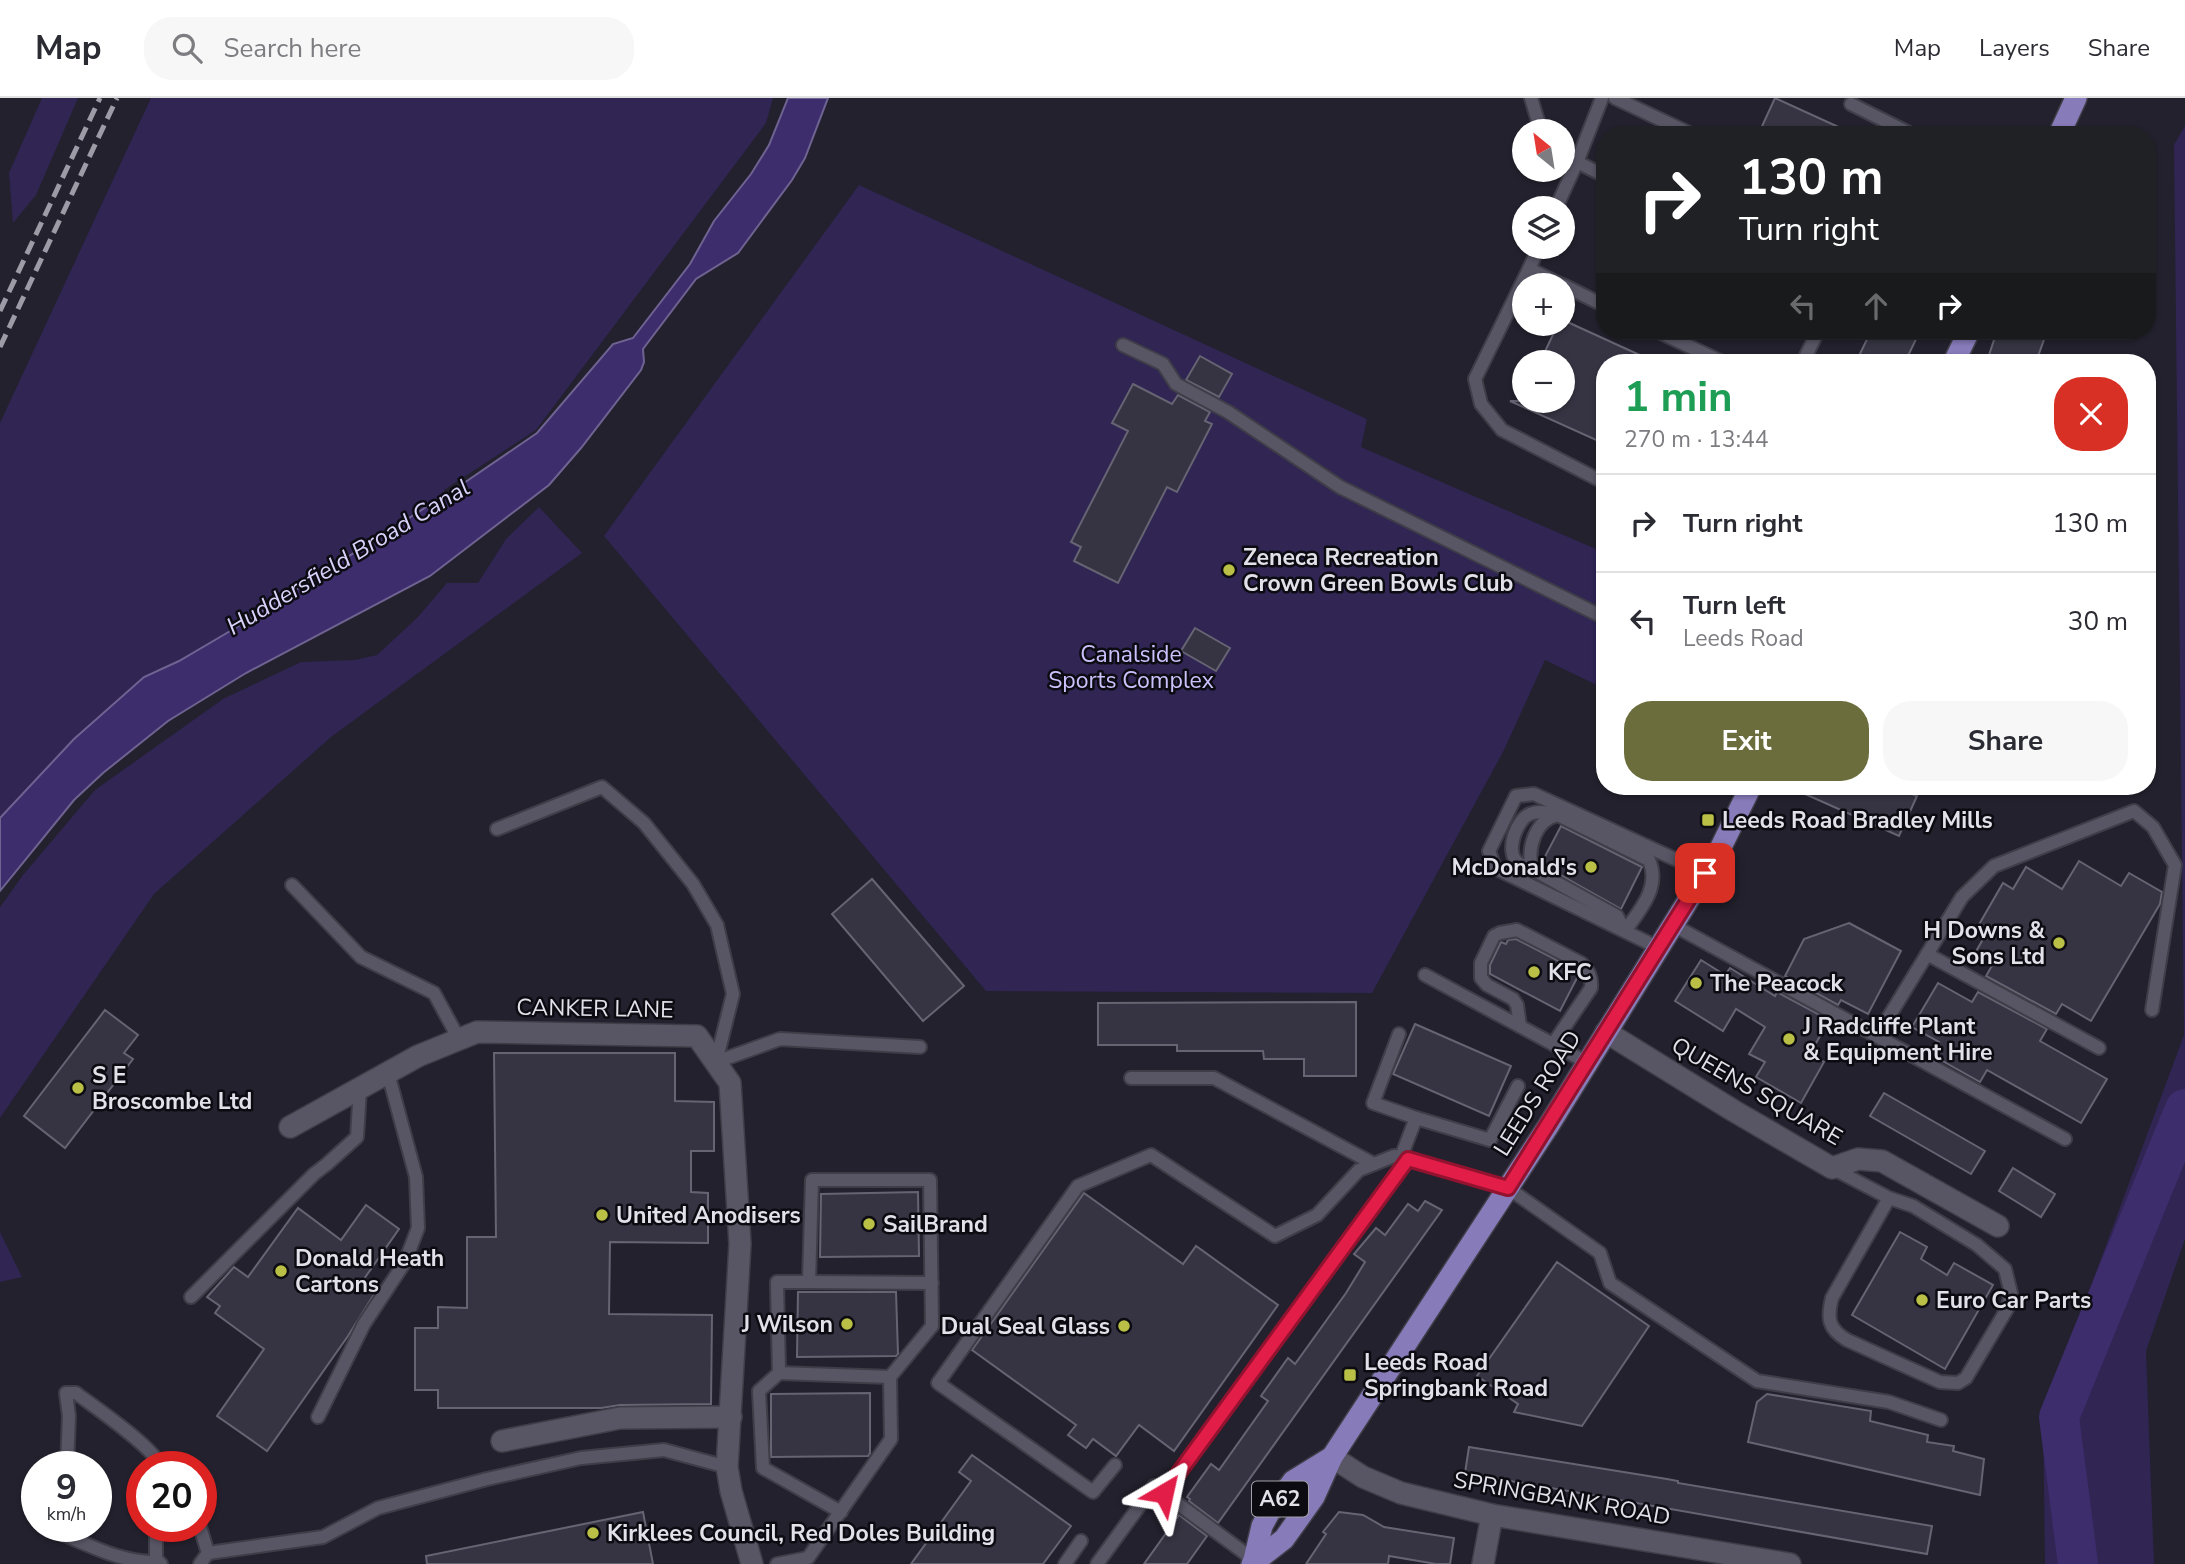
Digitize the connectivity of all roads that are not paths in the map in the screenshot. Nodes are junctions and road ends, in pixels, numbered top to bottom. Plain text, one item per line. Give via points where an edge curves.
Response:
1 (1531, 98) edge
2 (1602, 98) edge
3 (1615, 98) edge
4 (2076, 98) edge
5 (1851, 104) dead end
6 (1537, 119) edge
7 (1674, 126) edge
8 (1895, 126) edge
9 (2063, 126) edge
10 (1577, 162) junction
11 (1596, 172) edge
12 (1561, 196) edge
13 (1534, 259) edge
14 (1529, 269) junction
15 (1537, 273) edge
16 (1575, 291) edge
17 (1596, 302) edge
18 (1676, 340) edge
19 (1123, 345) dead end
20 (1705, 354) edge
21 (1596, 478) edge
22 (1596, 614) edge
23 (1747, 795) edge
24 (1558, 815) junction
25 (498, 829) dead end
26 (1672, 858) junction
27 (1650, 860) junction
28 (1532, 869) junction
29 (1705, 873) junction
30 (292, 885) dead end
31 (1673, 925) junction
32 (1625, 931) junction
33 (1658, 948) junction
34 (1927, 954) junction
35 (1425, 975) dead end
36 (2152, 1010) dead end
37 (1520, 1026) junction
38 (1606, 1032) junction
39 (1399, 1034) dead end
40 (1877, 1036) junction
41 (459, 1039) junction
42 (1553, 1044) junction
43 (920, 1047) dead end
44 (2099, 1048) dead end
45 (716, 1062) junction
46 (1588, 1063) junction
47 (388, 1073) junction
48 (1131, 1078) dead end
49 (1518, 1086) dead end
50 (360, 1088) junction
51 (1416, 1118) junction
52 (290, 1127) dead end
53 (2065, 1139) dead end
54 (1404, 1158) junction
55 (1374, 1164) junction
56 (1832, 1168) junction
57 (1508, 1188) junction
58 (1889, 1198) junction
59 (1998, 1226) dead end
60 (809, 1282) junction
61 (932, 1283) junction
62 (191, 1297) dead end
63 (779, 1373) junction
64 (890, 1377) junction
65 (318, 1417) dead end
66 (731, 1417) junction
67 (1941, 1420) dead end
68 (502, 1441) dead end
69 (68, 1451) edge
70 (148, 1451) edge
71 (1332, 1457) junction
72 (1115, 1465) dead end
73 (727, 1466) junction
74 (1164, 1493) junction
75 (841, 1512) junction
76 (1492, 1515) junction
77 (1081, 1541) dead end
78 (80, 1542) edge
79 (156, 1542) edge
80 (204, 1559) edge
81 (1253, 1562) edge
82 (1766, 1562) edge
83 (159, 1563) edge
84 (752, 1564) edge
85 (777, 1564) edge
86 (1065, 1564) edge
87 (1097, 1564) edge
88 (1483, 1564) edge
89 (1790, 1564) edge

1 - 6 lane
2 - 10 lane
3 - 7 lane
4 - 9 main road
5 - 8 lane
10 - 11 lane
10 - 12 lane
13 - 14 lane
14 - 15 lane
14 - 21 lane via 1475,379 1481,404 1502,430
16 - 17 lane
18 - 20 lane
19 - 22 lane via 1163,364 1176,384 1228,412 1340,487
23 - 29 main road, LEEDS ROAD / A62
24 - 27 lane
24 - 28 lane via 1543,822 1530,846
24 - 28 lane via 1544,811 1524,817 1511,853 1517,862
25 - 45 lane via 602,787 644,823 693,884 717,925 733,993
26 - 27 lane
26 - 29 lane
26 - 32 lane via 1534,794 1516,796 1489,851 1495,868
27 - 32 lane via 1654,884
28 - 32 lane via 1617,916
29 - 31 main road, LEEDS ROAD / A62
30 - 41 lane via 361,957 433,993
31 - 33 main road, LEEDS ROAD / A62
31 - 40 lane
32 - 33 lane
33 - 38 main road, LEEDS ROAD / A62
34 - 36 lane via 1962,897 1994,866 2134,811 2153,827 2175,865
34 - 40 lane
34 - 44 lane
35 - 37 lane
37 - 42 lane
37 - 42 lane via 1513,999 1487,985 1480,969 1494,936 1517,930 1581,963 1592,979 1591,988
38 - 46 main road, LEEDS ROAD / A62
38 - 56 street, QUEENS SQUARE
39 - 51 lane via 1373,1103
40 - 53 lane
41 - 45 street, CANKER LANE via 477,1032 697,1036
41 - 47 street, CANKER LANE
42 - 46 lane
43 - 45 lane via 780,1039
45 - 66 street, CANKER LANE via 730,1083 740,1244
46 - 57 main road, LEEDS ROAD / A62
47 - 50 street, CANKER LANE
47 - 65 lane via 416,1177 418,1228 405,1262 364,1324
48 - 55 lane via 1214,1078
49 - 51 lane via 1490,1140
50 - 52 street, CANKER LANE
50 - 62 lane via 357,1137
51 - 54 lane
54 - 55 lane via 1394,1156
54 - 57 lane
54 - 74 lane
55 - 72 lane via 1359,1170 1317,1215 1275,1236 1151,1155 1078,1186 938,1383 1093,1492
56 - 58 lane
56 - 59 street, QUEENS SQUARE via 1858,1158 1882,1161
57 - 67 lane via 1600,1253 1610,1283 1757,1381 1889,1402
57 - 71 main road, LEEDS ROAD / A62
58 - 58 lane via 1913,1206 1966,1238 2005,1269 2011,1293 2007,1309 1958,1384 1940,1382 1847,1340 1835,1333 1830,1322 1832,1298
60 - 61 lane
60 - 61 lane via 812,1180 930,1180
60 - 63 lane via 777,1282
61 - 64 lane via 932,1326
63 - 64 lane
63 - 75 lane via 759,1391 763,1468
64 - 75 lane via 891,1439
66 - 68 street via 620,1418
66 - 73 street, CANKER LANE
69 - 70 lane via 66,1393 76,1393
71 - 76 street, SPRINGBANK ROAD via 1401,1493
71 - 81 main road, LEEDS ROAD / A62 via 1293,1481 1277,1502 1262,1526
73 - 80 lane via 664,1450 581,1458 378,1508 323,1537
73 - 84 street, CANKER LANE
74 - 81 lane
74 - 87 lane via 1154,1486
75 - 85 lane via 808,1558
76 - 82 street, SPRINGBANK ROAD
76 - 88 street
77 - 86 lane
78 - 83 lane via 115,1556
79 - 83 lane
82 - 89 street, SPRINGBANK ROAD

